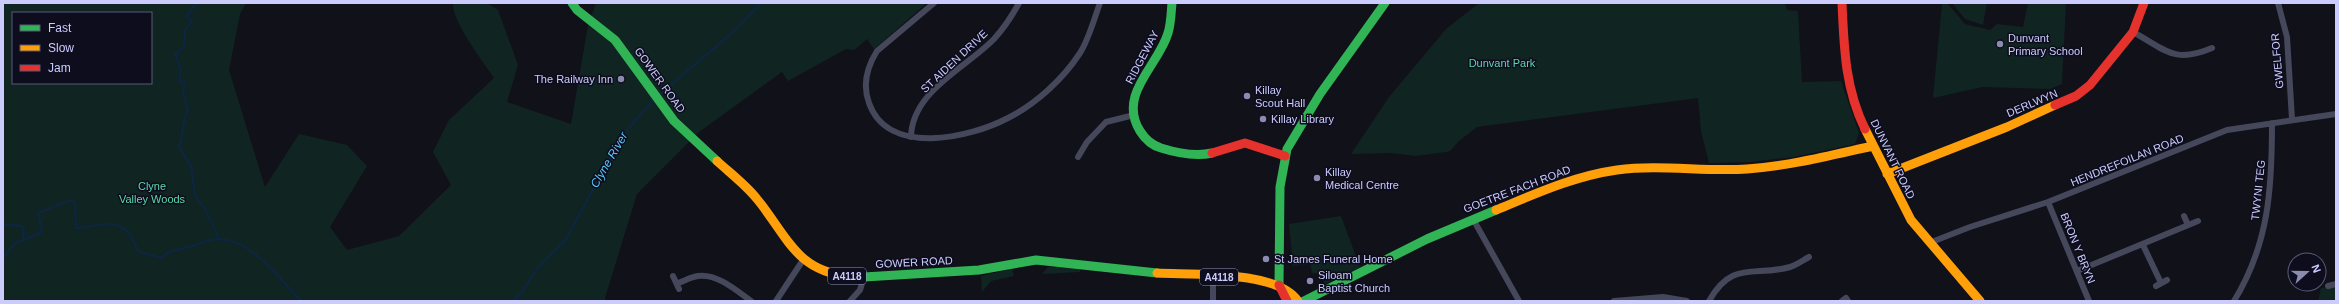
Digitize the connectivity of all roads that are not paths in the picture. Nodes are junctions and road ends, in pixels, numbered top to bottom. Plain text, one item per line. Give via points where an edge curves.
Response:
1 (572, 3) edge
2 (934, 3) edge
3 (1019, 3) edge
4 (1100, 3) edge
5 (1172, 3) edge
6 (1385, 3) edge
7 (1842, 3) edge
8 (2144, 3) edge
9 (2278, 3) edge
10 (2133, 32) junction
11 (2212, 48) dead end
12 (2336, 114) edge
13 (1134, 115) junction
14 (2292, 119) junction
15 (2272, 123) junction
16 (911, 137) junction
17 (1873, 146) junction
18 (1285, 156) junction
19 (1078, 157) dead end
20 (1887, 174) junction
21 (2048, 202) junction
22 (2184, 216) dead end
23 (1473, 219) junction
24 (2198, 221) dead end
25 (2188, 225) junction
26 (1929, 243) junction
27 (2143, 245) junction
28 (1809, 257) dead end
29 (803, 260) junction
30 (2077, 271) junction
31 (673, 276) dead end
32 (864, 277) junction
33 (1213, 277) junction
34 (2162, 283) dead end
35 (2336, 284) edge
36 (1280, 285) junction
37 (2328, 286) dead end
38 (751, 301) edge
39 (776, 301) edge
40 (850, 301) edge
41 (1213, 301) edge
42 (1287, 301) edge
43 (1298, 301) edge
44 (1304, 301) edge
45 (1519, 301) edge
46 (1614, 301) edge
47 (1687, 301) edge
48 (1709, 301) edge
49 (1842, 301) edge
50 (1848, 301) edge
51 (1980, 301) edge
52 (2089, 301) edge
53 (2234, 301) edge

1 - 29 street, GOWER ROAD / A4118 via 577,10 615,40 674,121 756,198
2 - 16 street via 877,51 866,80 866,96 874,114 895,132
3 - 16 street, ST AIDEN DRIVE via 994,39 958,68 916,113
4 - 16 street via 1081,52 1066,71 1022,110 972,132
5 - 13 street, RIDGEWAY via 1168,34 1137,89
6 - 18 street via 1323,89 1301,123
7 - 17 street, DUNVANT ROAD via 1848,83 1856,111
8 - 10 street, DERLWYN
9 - 14 street, GWELFOR via 2287,37
10 - 11 street via 2177,56 2196,55
10 - 20 street, DERLWYN via 2090,85 2076,96 2007,127
12 - 14 street, HENDREFOILAN ROAD
13 - 18 street, RIDGEWAY via 1146,140 1167,152 1203,155 1245,143
13 - 19 street via 1106,122 1087,142
14 - 15 street, HENDREFOILAN ROAD
15 - 21 street, HENDREFOILAN ROAD via 2227,130
15 - 53 street, TWYNI TEG via 2272,167 2267,218 2252,267
17 - 20 street, DUNVANT ROAD
17 - 23 street, GOETRE FACH ROAD via 1777,166 1746,169 1665,167 1616,170 1563,182
18 - 36 street via 1279,212 1282,264
20 - 26 street, DUNVANT ROAD via 1911,220
21 - 26 street, HENDREFOILAN ROAD
21 - 30 street, BRON Y BRYN
22 - 25 street
23 - 44 street, GOETRE FACH ROAD via 1427,239
23 - 45 street
24 - 25 street
25 - 27 street
26 - 51 street, DUNVANT ROAD
27 - 30 street
27 - 34 street
28 - 48 street via 1791,267 1740,272 1716,288
29 - 32 street, GOWER ROAD / A4118 via 838,275
29 - 39 street
30 - 52 street, BRON Y BRYN
31 - 38 street via 678,286 700,276 712,278 724,282
32 - 33 street, GOWER ROAD / A4118 via 979,270 1036,260
32 - 40 street via 860,290
33 - 36 street, GOWER ROAD / A4118 via 1260,279
33 - 41 street
35 - 37 street
36 - 42 street
36 - 43 street, GOWER ROAD / A4118 via 1292,292
46 - 47 street via 1663,297
49 - 50 street via 1846,298

